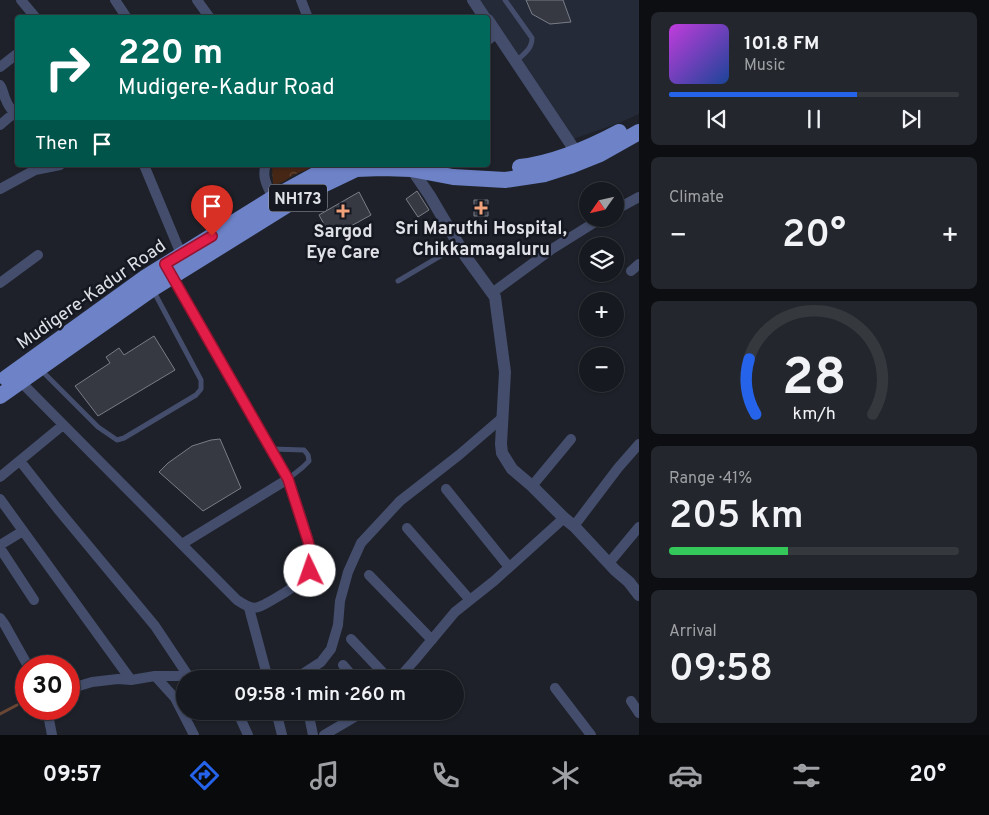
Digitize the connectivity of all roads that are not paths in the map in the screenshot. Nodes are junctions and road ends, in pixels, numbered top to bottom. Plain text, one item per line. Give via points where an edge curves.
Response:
1 (21, 0) edge
2 (115, 0) edge
3 (197, 0) edge
4 (302, 0) edge
5 (473, 0) edge
6 (505, 0) edge
7 (34, 15) edge
8 (125, 15) edge
9 (208, 15) edge
10 (307, 15) edge
11 (483, 15) edge
12 (492, 36) edge
13 (15, 55) edge
14 (516, 62) junction
15 (0, 67) edge
16 (0, 85) edge
17 (15, 114) edge
18 (15, 116) edge
19 (639, 121) edge
20 (0, 125) edge
21 (639, 132) edge
22 (576, 152) junction
23 (40, 167) edge
24 (145, 167) edge
25 (265, 167) edge
26 (333, 167) edge
27 (373, 167) edge
28 (410, 167) edge
29 (450, 167) edge
30 (0, 189) edge
31 (639, 197) edge
32 (273, 198) junction
33 (624, 205) edge
34 (586, 228) edge
35 (459, 245) junction
36 (38, 254) dead end
37 (181, 254) junction
38 (169, 270) junction
39 (398, 281) dead end
40 (0, 283) edge
41 (149, 283) junction
42 (492, 293) junction
43 (36, 365) junction
44 (11, 379) edge
45 (0, 396) edge
46 (502, 418) junction
47 (63, 425) junction
48 (571, 439) dead end
49 (639, 444) edge
50 (272, 449) junction
51 (20, 460) junction
52 (0, 477) edge
53 (288, 479) junction
54 (532, 486) junction
55 (446, 489) dead end
56 (0, 499) edge
57 (569, 522) junction
58 (639, 527) edge
59 (407, 528) dead end
60 (23, 531) junction
61 (182, 544) junction
62 (0, 547) edge
63 (609, 564) junction
64 (509, 567) junction
65 (368, 575) dead end
66 (639, 595) edge
67 (34, 600) dead end
68 (470, 600) junction
69 (248, 608) junction
70 (2, 625) edge
71 (351, 639) dead end
72 (432, 640) junction
73 (21, 655) edge
74 (343, 664) dead end
75 (184, 670) edge
76 (266, 670) edge
77 (310, 670) edge
78 (348, 670) edge
79 (380, 670) edge
80 (406, 670) edge
81 (155, 676) junction
82 (176, 677) edge
83 (131, 680) junction
84 (80, 686) edge
85 (555, 688) dead end
86 (631, 701) dead end
87 (639, 713) edge
88 (49, 720) edge
89 (242, 720) edge
90 (278, 720) edge
91 (310, 720) edge
92 (350, 720) edge
93 (52, 735) edge
94 (194, 735) edge
95 (248, 735) edge
96 (282, 735) edge
97 (313, 735) edge
98 (324, 735) edge
99 (591, 735) edge

1 - 7 street
2 - 8 street
3 - 9 street
4 - 10 street
5 - 11 street
6 - 14 lane via 532,38 529,49
12 - 14 street
13 - 15 street
14 - 22 street
16 - 17 street via 7,104
18 - 20 street
19 - 22 highway
21 - 28 highway, Mudigere-Kadur Road / NH173 via 600,154 545,174 505,180 454,177
22 - 29 highway via 530,166 505,169
23 - 30 street
24 - 37 street
25 - 32 street via 267,186
26 - 32 highway, Mudigere-Kadur Road / NH173
27 - 38 highway, Mudigere-Kadur Road / NH173 via 356,169 315,188
28 - 35 street
31 - 33 street
32 - 37 highway, Mudigere-Kadur Road / NH173
34 - 42 street
35 - 39 lane
35 - 42 street
36 - 40 street
37 - 38 highway, Mudigere-Kadur Road / NH173
38 - 41 highway, Mudigere-Kadur Road / NH173
38 - 50 street
41 - 43 highway, Mudigere-Kadur Road / NH173
41 - 43 lane via 201,380 201,389 196,395 117,440 98,427
42 - 46 street via 505,372
43 - 44 highway, Mudigere-Kadur Road / NH173
44 - 45 highway, Mudigere-Kadur Road / NH173
44 - 47 street
46 - 54 street via 502,453 512,469
46 - 77 street via 400,501 361,543 340,600 338,625 331,649
47 - 51 street
47 - 61 street
48 - 54 street
49 - 57 street
50 - 53 street
50 - 53 lane via 304,450 308,455 309,461
51 - 52 street
51 - 75 street via 155,626
53 - 61 street
53 - 69 street via 308,541 312,558 310,571 278,597 257,608
54 - 57 street
55 - 64 street
56 - 60 street
57 - 63 street
57 - 64 street
58 - 63 street
59 - 68 street
60 - 62 street
60 - 83 street
61 - 69 street
62 - 67 street
63 - 66 street
64 - 68 street
65 - 72 street
68 - 72 street via 455,612
69 - 76 street
70 - 73 street
71 - 79 street
72 - 80 street
74 - 78 street
81 - 82 street
81 - 83 street
81 - 94 street via 175,698
83 - 84 street
85 - 99 street
86 - 87 street
88 - 93 street
89 - 95 street
90 - 96 street
91 - 97 street
92 - 98 street

